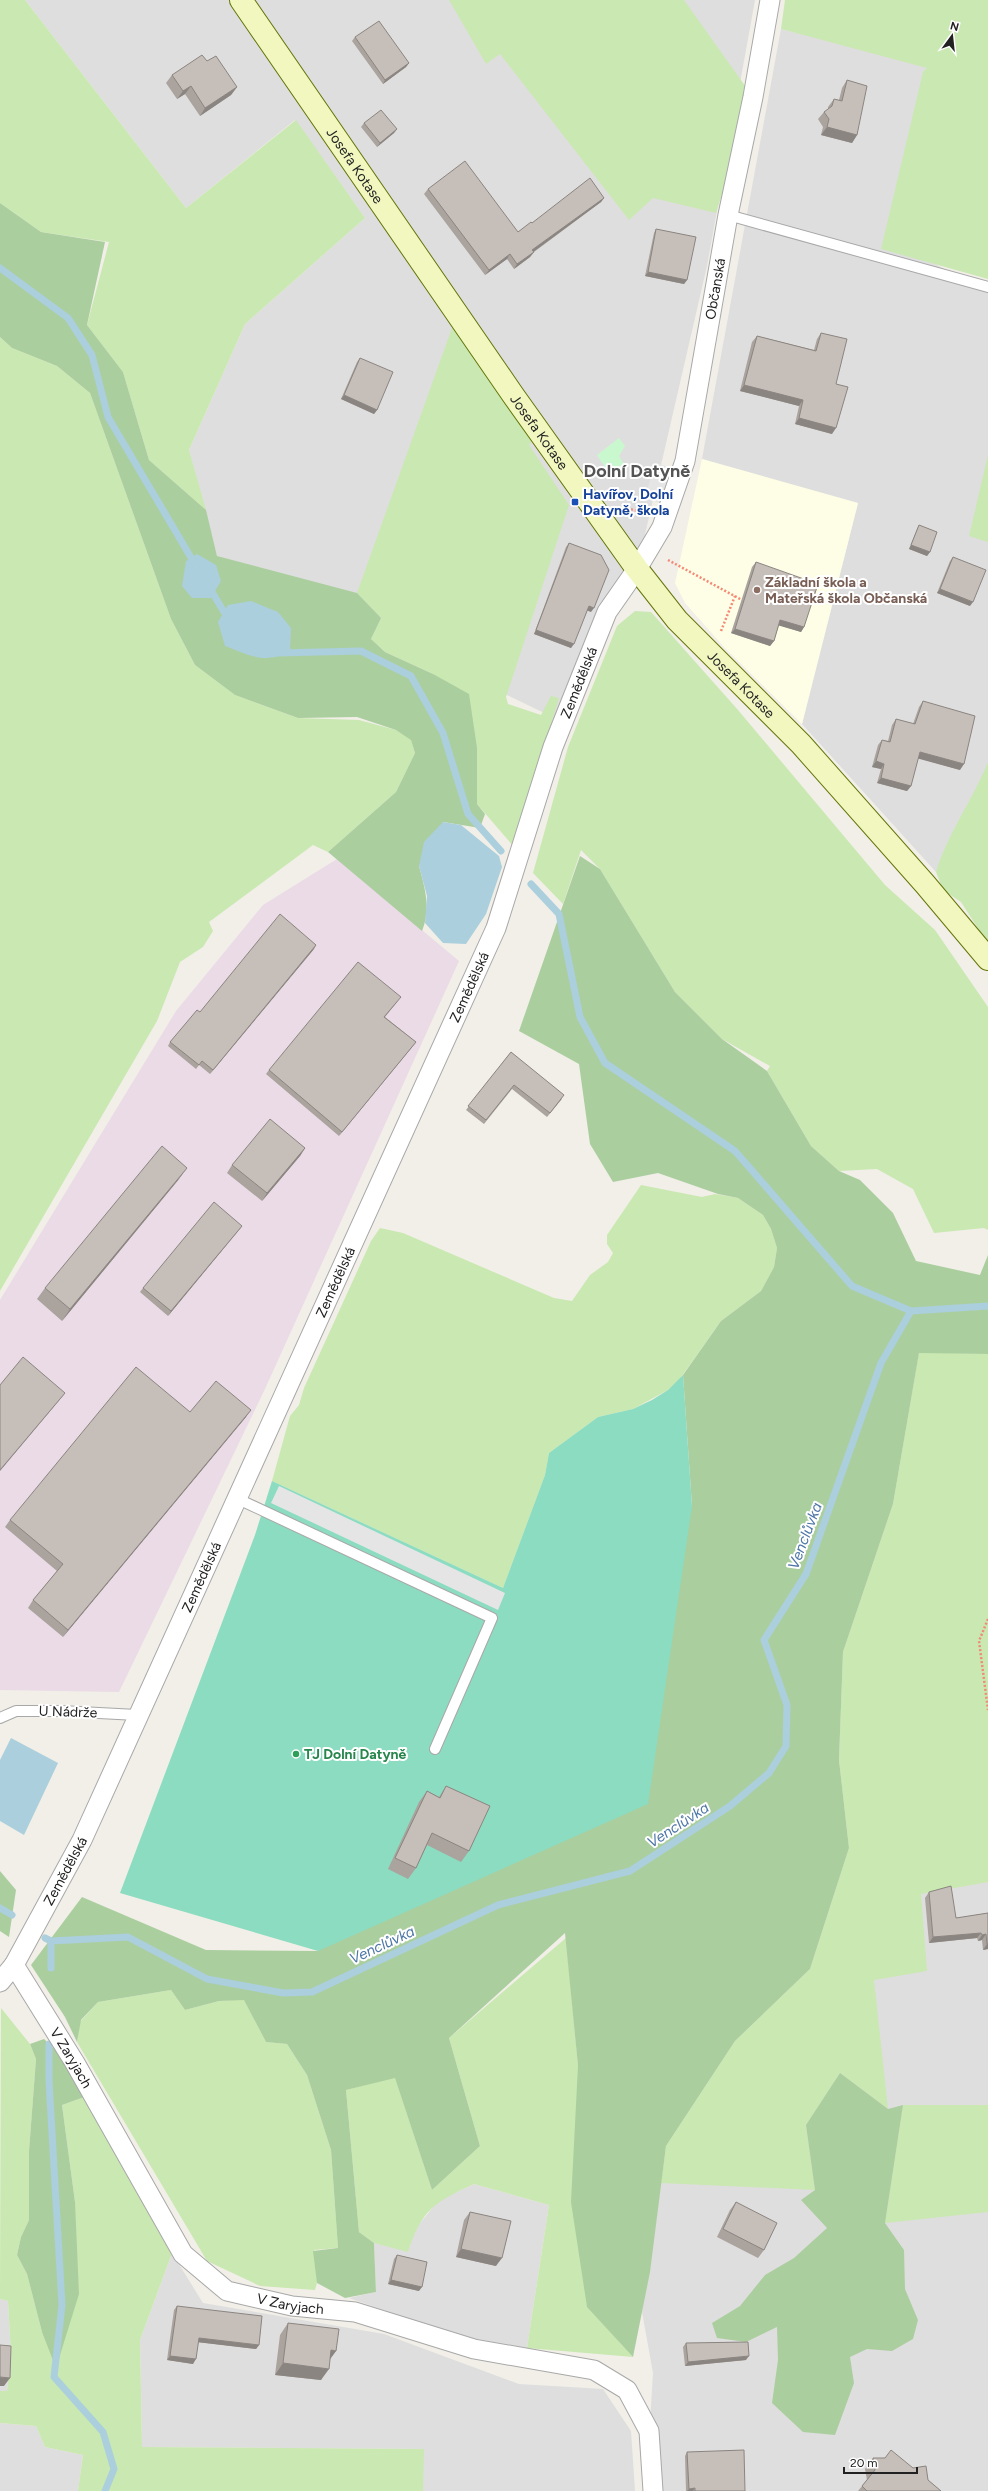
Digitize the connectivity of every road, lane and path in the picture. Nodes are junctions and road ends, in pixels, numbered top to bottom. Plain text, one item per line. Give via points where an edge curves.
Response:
1 (241, 0) edge
2 (770, 0) edge
3 (728, 216) junction
4 (988, 287) edge
5 (588, 501) junction
6 (665, 516) junction
7 (648, 550) junction
8 (637, 569) junction
9 (735, 596) junction
10 (742, 600) edge
11 (712, 655) junction
12 (988, 959) edge
13 (238, 1499) junction
14 (988, 1619) edge
15 (988, 1710) edge
16 (137, 1715) junction
17 (0, 1718) edge
18 (434, 1749) dead end
19 (14, 1965) junction
20 (0, 1982) edge
21 (653, 2491) edge

1 - 5 street, Josefa Kotase
2 - 3 street, Občanská
3 - 4 lane
3 - 6 street, Občanská via 685,462
5 - 6 path
5 - 8 street, Josefa Kotase
6 - 7 street, Občanská
7 - 8 street, Občanská
7 - 9 path
8 - 11 street, Josefa Kotase via 677,620
8 - 13 street, Zemědělská via 607,612 555,741 496,928
9 - 10 path
9 - 11 path
11 - 12 street, Josefa Kotase via 801,744
13 - 16 street, Zemědělská
13 - 18 lane via 492,1618
14 - 15 path via 979,1641
16 - 17 lane, U Nádrže via 16,1711
16 - 19 street, Zemědělská via 82,1840
19 - 20 street, Zemědělská
19 - 21 street, V Zaryjach via 75,2063 183,2254 227,2291 292,2306 355,2312 474,2349 594,2370 627,2390 650,2432

